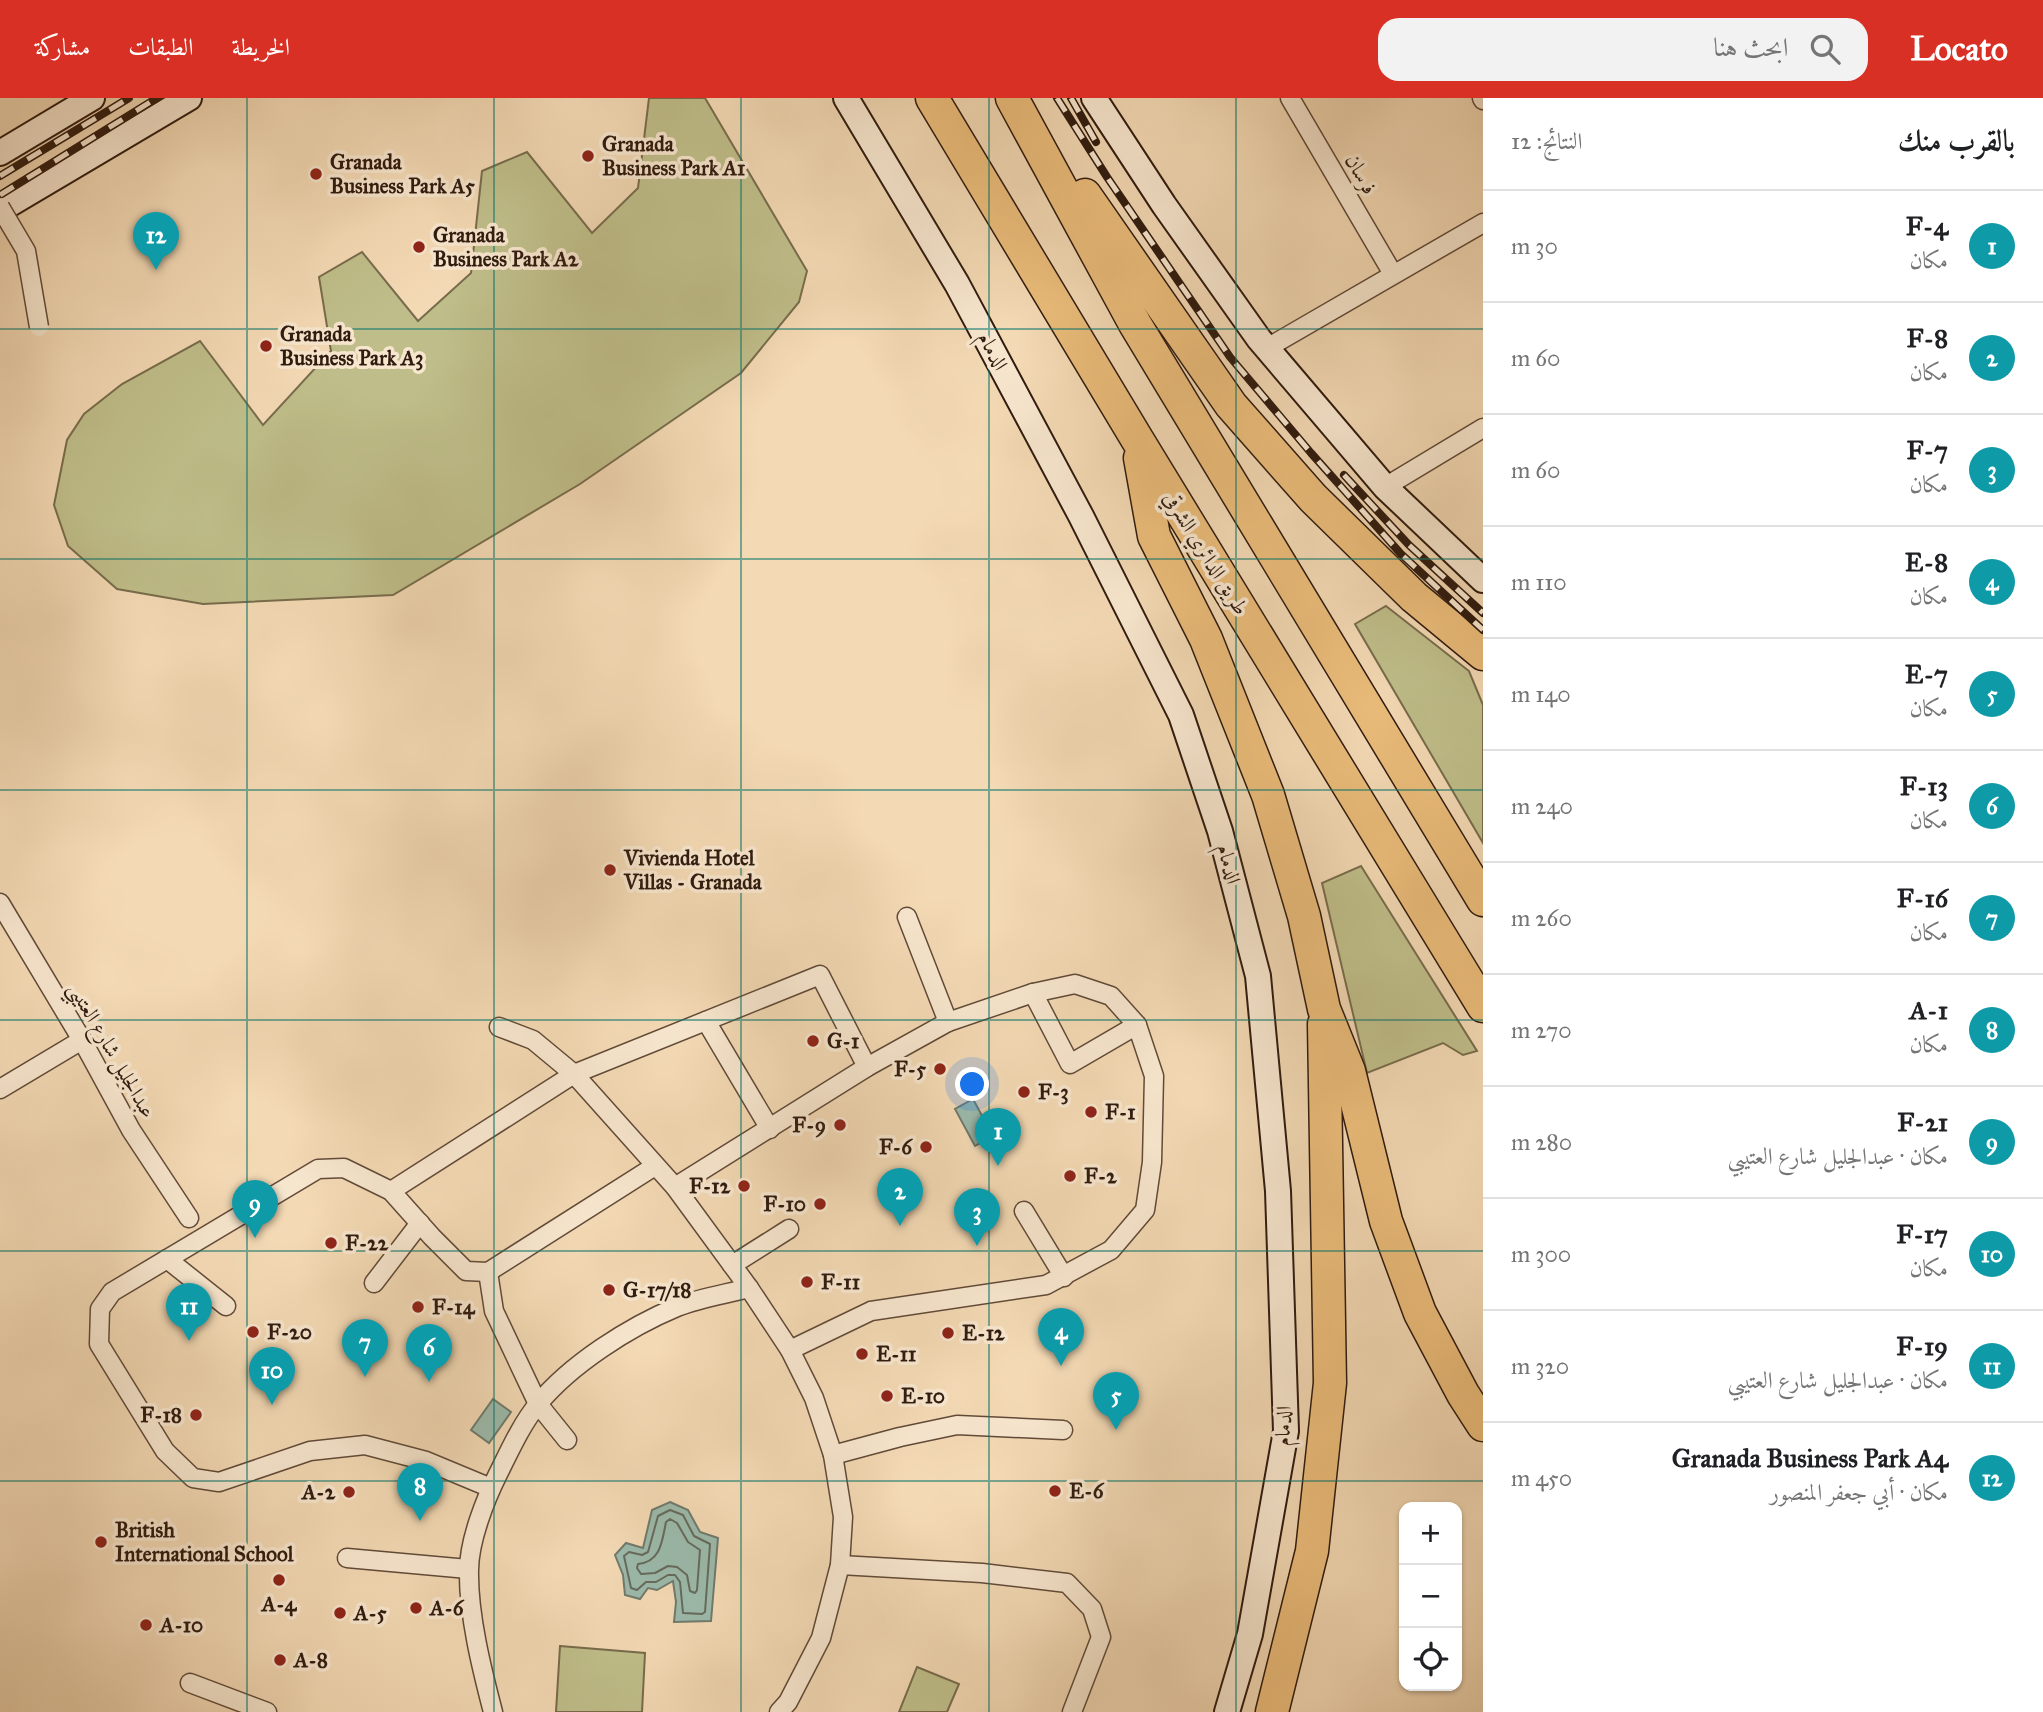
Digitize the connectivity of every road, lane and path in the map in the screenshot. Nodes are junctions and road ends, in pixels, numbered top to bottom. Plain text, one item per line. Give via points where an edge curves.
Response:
1 (92, 98) edge
2 (189, 98) edge
3 (846, 98) edge
4 (932, 98) edge
5 (1012, 98) edge
6 (1018, 98) edge
7 (1094, 98) edge
8 (1290, 98) edge
9 (0, 153) edge
10 (0, 208) edge
11 (1483, 223) edge
12 (1393, 274) junction
13 (39, 327) dead end
14 (1267, 348) junction
15 (1483, 428) edge
16 (1137, 439) junction
17 (1385, 487) junction
18 (1483, 580) edge
19 (1483, 654) edge
20 (1483, 900) edge
21 (0, 903) edge
22 (907, 917) dead end
23 (1033, 993) junction
24 (1483, 1006) edge
25 (1324, 1009) junction
26 (706, 1021) junction
27 (948, 1022) junction
28 (1137, 1025) junction
29 (499, 1027) dead end
30 (82, 1040) junction
31 (867, 1067) junction
32 (574, 1074) junction
33 (0, 1089) edge
34 (770, 1129) junction
35 (655, 1166) junction
36 (675, 1187) junction
37 (391, 1191) junction
38 (1024, 1211) dead end
39 (189, 1217) dead end
40 (420, 1223) junction
41 (789, 1229) dead end
42 (167, 1259) junction
43 (732, 1265) junction
44 (488, 1272) junction
45 (1064, 1277) junction
46 (374, 1283) dead end
47 (749, 1288) junction
48 (226, 1307) dead end
49 (790, 1350) junction
50 (538, 1404) junction
51 (1483, 1425) edge
52 (1063, 1430) dead end
53 (567, 1440) dead end
54 (833, 1455) junction
55 (491, 1488) junction
56 (347, 1558) dead end
57 (839, 1565) junction
58 (468, 1569) junction
59 (190, 1684) dead end
60 (267, 1712) edge
61 (493, 1712) edge
62 (779, 1712) edge
63 (1072, 1712) edge
64 (1227, 1712) edge
65 (1272, 1712) edge

1 - 9 street
2 - 10 street
3 - 64 street, الدمام via 957,284 1181,715 1220,831 1258,976 1278,1191 1286,1431 1250,1634
4 - 16 highway, طريق الدائري الشرقي
5 - 20 highway via 1135,324
6 - 19 highway via 1231,405 1313,498 1414,597
7 - 14 street
8 - 12 street, فرسان
10 - 13 street, bridge via 26,251
11 - 12 street
12 - 14 street
14 - 17 street
15 - 17 street
16 - 24 highway, طريق الدائري الشرقي
16 - 25 highway via 1154,536 1206,639 1268,795 1304,916
17 - 18 street
21 - 30 street, عبدالجليل شارع العتيبي
22 - 27 street
23 - 27 street
23 - 28 street via 1075,984 1111,996
23 - 28 street via 1070,1064
25 - 51 highway via 1349,1070 1386,1221 1420,1313
25 - 65 highway via 1330,1383 1312,1551
26 - 31 street via 820,975
26 - 32 street
26 - 34 street
27 - 31 street
28 - 45 street via 1154,1076 1152,1162 1145,1210 1111,1250
29 - 32 street via 533,1041
30 - 33 street
30 - 39 street, عبدالجليل شارع العتيبي via 131,1130
31 - 34 street
32 - 35 street
32 - 37 street
34 - 36 street
35 - 36 street
35 - 44 street
36 - 43 street
37 - 40 street
37 - 42 street via 344,1168 318,1169
38 - 45 street
40 - 44 street via 466,1271
40 - 46 street
41 - 43 street
42 - 48 street
42 - 55 street via 112,1292 100,1309 99,1344 165,1451 193,1478 219,1482 310,1451 365,1445 426,1461
43 - 47 street
44 - 50 street via 494,1311
45 - 49 street via 1046,1284 872,1311
47 - 49 street
47 - 50 street via 678,1307 619,1337
49 - 54 street via 814,1398
50 - 53 street
50 - 55 street via 517,1434
52 - 54 street via 957,1425
54 - 57 street via 843,1517
55 - 58 street
56 - 58 street
57 - 62 street via 821,1638
57 - 63 street via 1067,1583 1092,1609 1101,1637
58 - 61 street
59 - 60 street

